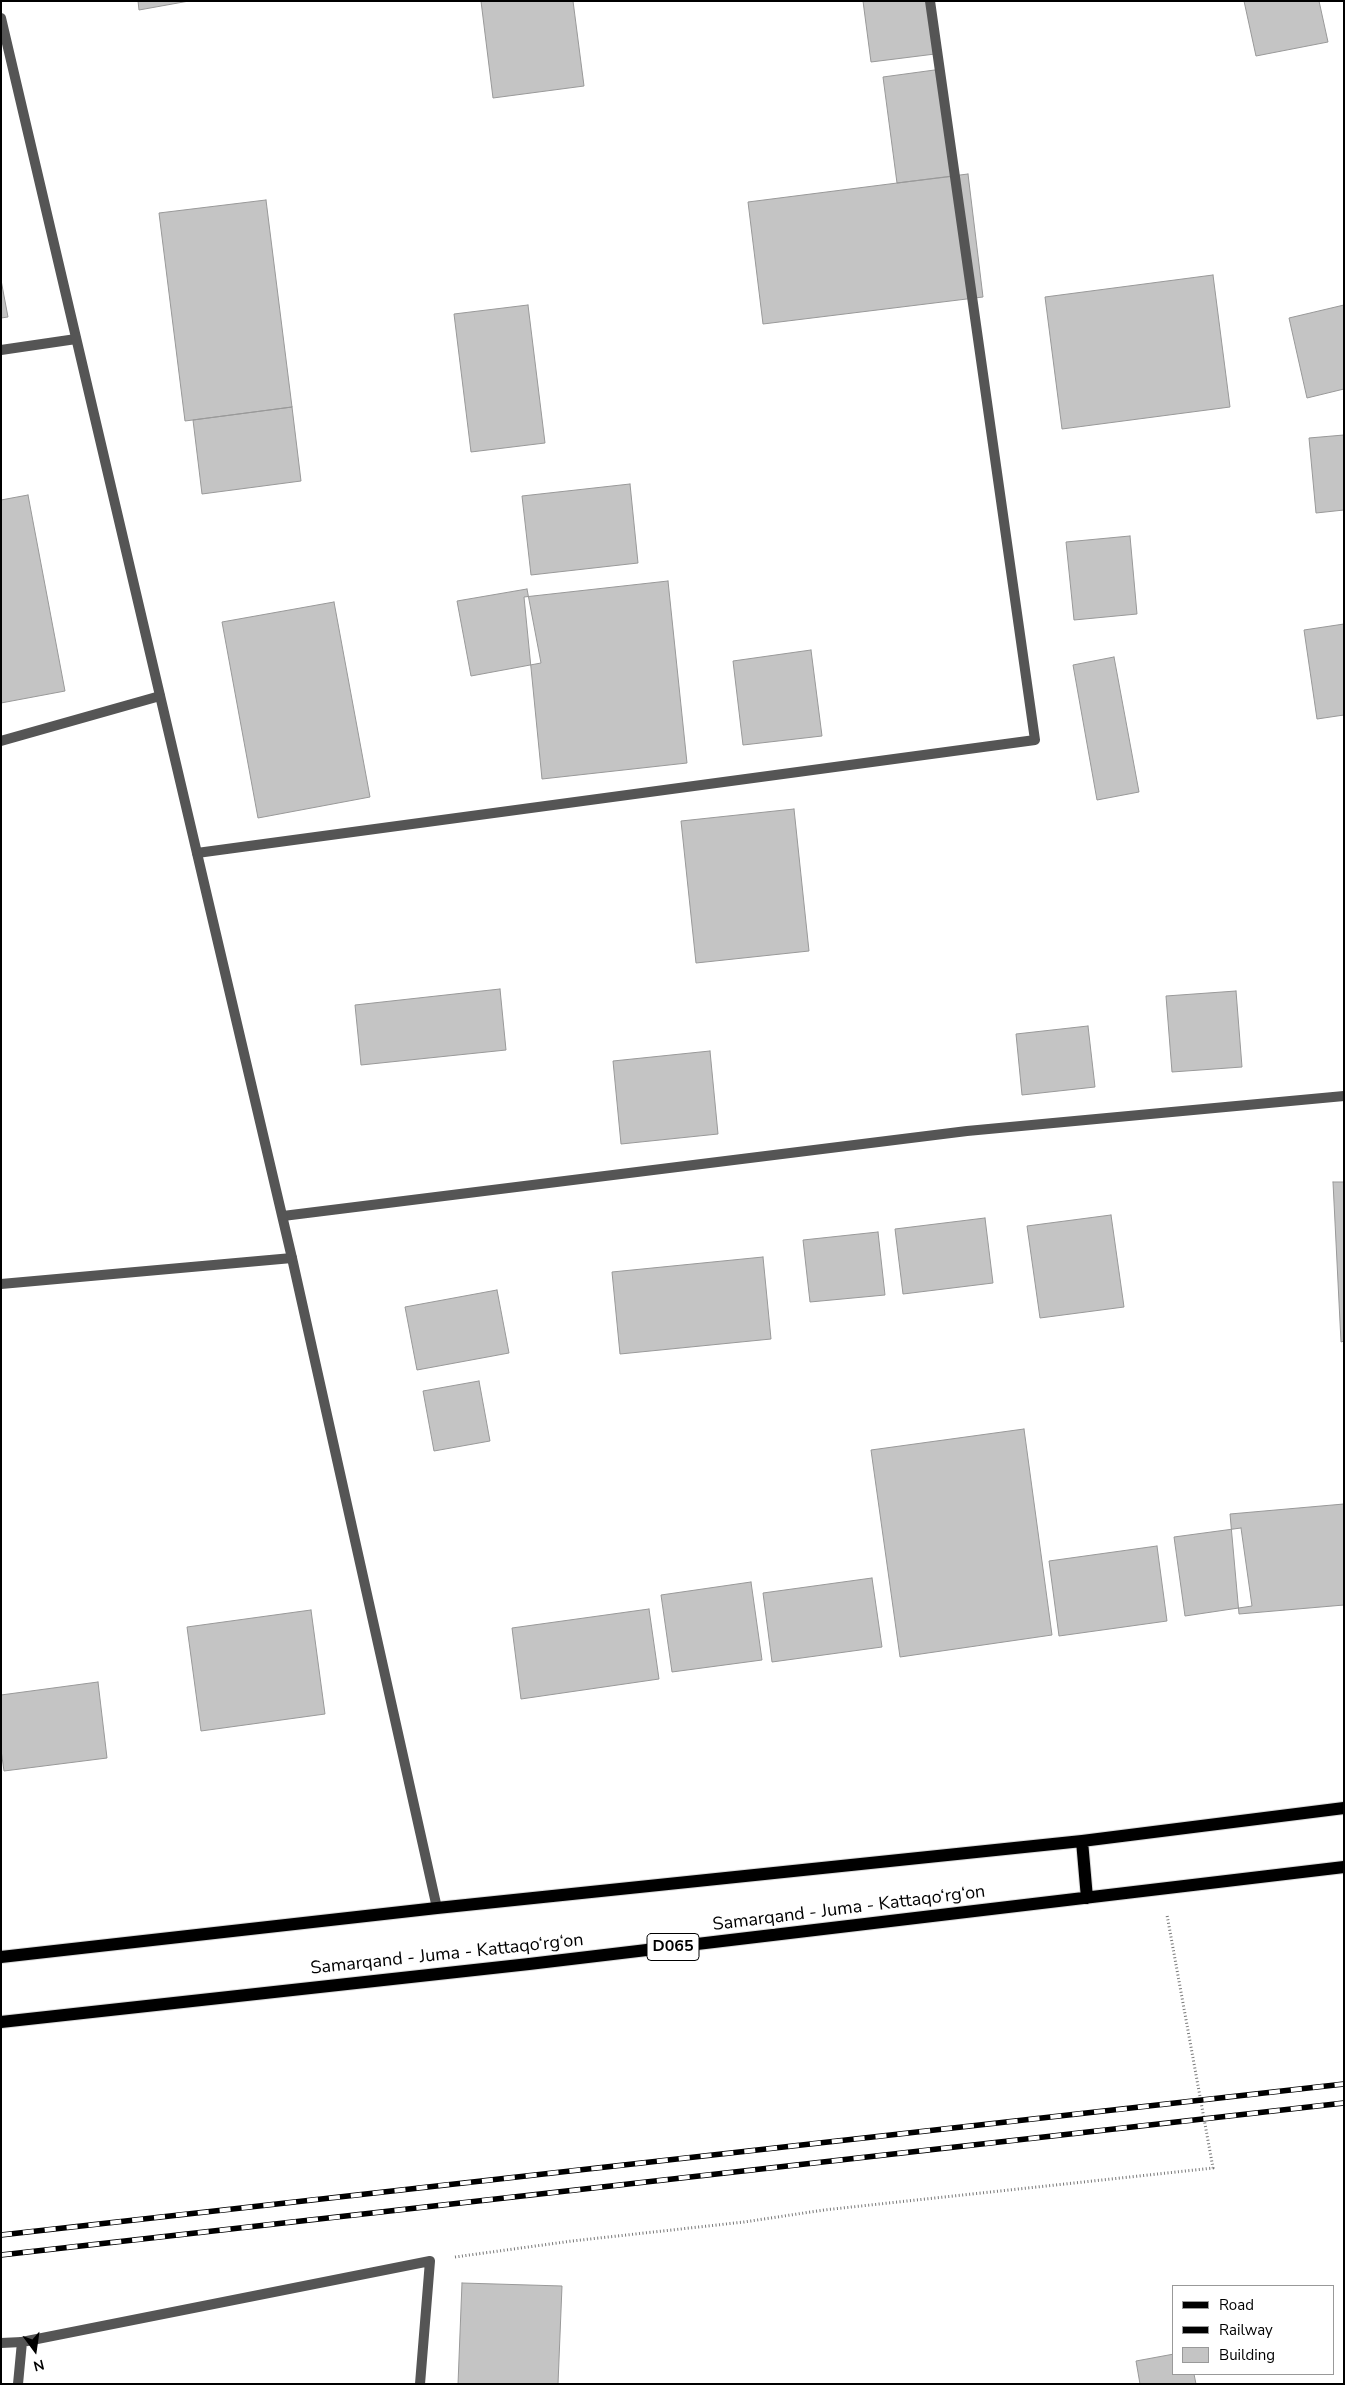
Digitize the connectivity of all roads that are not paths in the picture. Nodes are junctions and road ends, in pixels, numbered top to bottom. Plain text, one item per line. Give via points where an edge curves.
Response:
1 (930, 1) edge
2 (1, 18) edge
3 (76, 339) junction
4 (1, 350) edge
5 (160, 696) junction
6 (1, 741) edge
7 (197, 853) junction
8 (1344, 1096) edge
9 (282, 1216) junction
10 (292, 1258) junction
11 (1, 1284) edge
12 (1344, 1808) edge
13 (1082, 1841) junction
14 (1344, 1867) edge
15 (1087, 1898) junction
16 (437, 1908) junction
17 (1, 1957) edge
18 (1, 2022) edge
19 (22, 2342) junction
20 (1, 2343) edge
21 (18, 2384) edge
22 (420, 2384) edge

1 - 7 street via 1035,740
2 - 3 street
3 - 4 street
3 - 5 street
5 - 6 street
5 - 7 street
7 - 9 street
8 - 9 street via 967,1131
9 - 10 street
10 - 11 street
10 - 16 street
12 - 13 main road
13 - 15 main road
13 - 16 main road
14 - 15 main road, Samarqand - Juma - Kattaqo‘rg‘on / D065
15 - 18 main road, Samarqand - Juma - Kattaqo‘rg‘on / D065
16 - 17 main road
19 - 20 street
19 - 21 street
19 - 22 street via 430,2261

